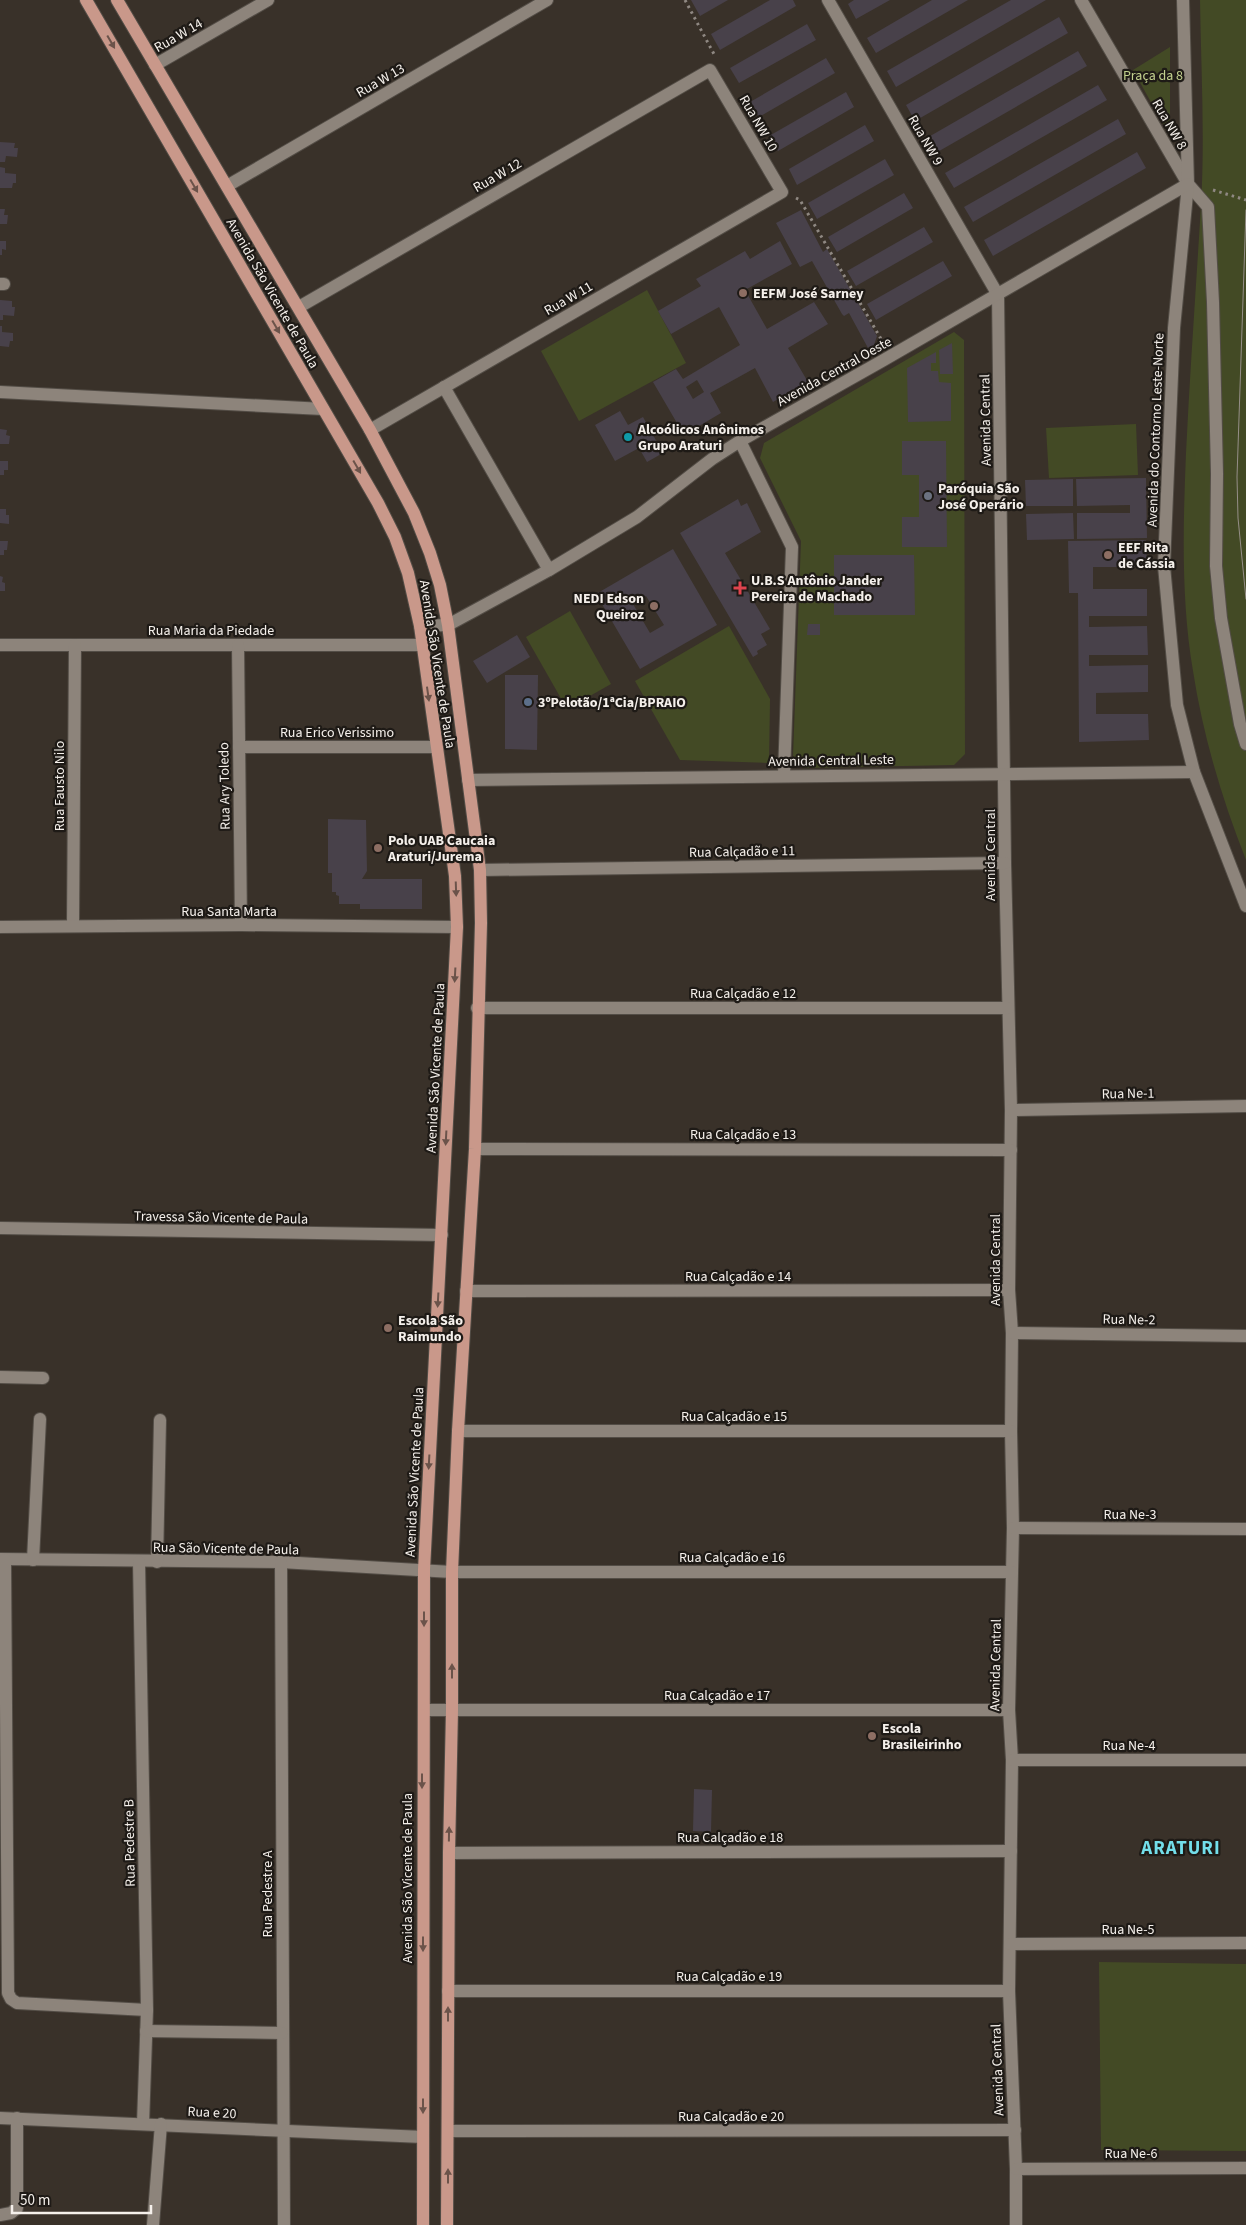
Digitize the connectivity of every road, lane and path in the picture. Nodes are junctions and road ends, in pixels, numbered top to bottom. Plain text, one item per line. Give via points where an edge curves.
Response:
1 (86, 0) edge
2 (117, 0) edge
3 (268, 0) edge
4 (547, 0) edge
5 (685, 0) edge
6 (828, 0) edge
7 (1082, 0) edge
8 (1183, 0) edge
9 (154, 65) junction
10 (710, 70) junction
11 (1188, 184) junction
12 (227, 186) junction
13 (1210, 189) dead end
14 (782, 192) junction
15 (1246, 200) edge
16 (998, 295) junction
17 (299, 307) junction
18 (891, 356) junction
19 (444, 387) junction
20 (0, 392) edge
21 (323, 409) junction
22 (370, 430) junction
23 (740, 441) junction
24 (549, 570) junction
25 (448, 625) junction
26 (420, 626) junction
27 (0, 645) edge
28 (75, 645) junction
29 (238, 645) junction
30 (421, 645) junction
31 (1246, 744) edge
32 (238, 747) junction
33 (436, 747) junction
34 (1194, 772) junction
35 (1005, 773) junction
36 (784, 775) junction
37 (468, 780) junction
38 (1005, 862) junction
39 (480, 870) junction
40 (1246, 906) edge
41 (241, 925) junction
42 (73, 926) junction
43 (0, 927) edge
44 (457, 927) junction
45 (478, 1008) junction
46 (1008, 1008) junction
47 (1246, 1106) edge
48 (1011, 1110) junction
49 (475, 1148) junction
50 (1011, 1150) junction
51 (0, 1228) edge
52 (442, 1235) junction
53 (1009, 1290) junction
54 (466, 1292) junction
55 (1012, 1333) junction
56 (1246, 1336) edge
57 (0, 1377) edge
58 (43, 1378) dead end
59 (40, 1420) dead end
60 (160, 1420) dead end
61 (458, 1431) junction
62 (1011, 1431) junction
63 (1013, 1528) junction
64 (1246, 1529) edge
65 (3, 1560) edge
66 (34, 1560) junction
67 (139, 1562) junction
68 (157, 1562) junction
69 (280, 1562) junction
70 (424, 1570) junction
71 (452, 1572) junction
72 (1012, 1572) junction
73 (424, 1710) junction
74 (452, 1710) junction
75 (1009, 1710) junction
76 (1012, 1760) junction
77 (1246, 1760) edge
78 (1011, 1851) junction
79 (448, 1853) junction
80 (1246, 1943) edge
81 (1010, 1944) junction
82 (3, 1980) edge
83 (448, 1991) junction
84 (1009, 1991) junction
85 (148, 2010) junction
86 (146, 2031) junction
87 (282, 2033) junction
88 (0, 2118) edge
89 (17, 2118) junction
90 (143, 2124) junction
91 (160, 2124) junction
92 (1014, 2130) junction
93 (284, 2131) junction
94 (448, 2131) junction
95 (423, 2137) junction
96 (1246, 2168) edge
97 (1016, 2169) junction
98 (0, 2215) edge
99 (153, 2225) edge
100 (284, 2225) edge
101 (423, 2225) edge
102 (447, 2225) edge
103 (1016, 2225) edge

1 -> 21 main road, Avenida São Vicente de Paula
2 - 9 main road, Avenida São Vicente de Paula
3 - 9 street, Rua W 14
4 - 12 street, Rua W 13
5 - 10 path via 715,55
6 - 16 street, Rua NW 9
7 - 11 street, Rua NW 8
8 - 11 street, Avenida do Contorno Leste-Norte
9 - 12 main road, Avenida São Vicente de Paula
10 - 14 street, Rua NW 10
10 - 17 street, Rua W 12
11 - 16 street, Avenida Central Oeste
11 - 31 street, Rua NW 8 via 1208,207 1217,474 1216,566 1221,618
11 - 34 street, Avenida do Contorno Leste-Norte via 1174,328 1164,566 1177,705
12 - 17 main road, Avenida São Vicente de Paula
13 - 15 path
14 - 18 path via 800,200
14 - 19 street, Rua W 11
16 - 18 street, Avenida Central Oeste
16 - 35 street, Avenida Central
17 - 22 main road, Avenida São Vicente de Paula
18 - 23 street, Avenida Central Oeste
19 - 22 street, Rua W 11
19 - 24 street
20 - 21 street
21 -> 26 main road, Avenida São Vicente de Paula via 395,537 408,573
22 - 25 main road, Avenida São Vicente de Paula via 414,513 430,553
23 - 24 street, Avenida Central Oeste via 637,517
23 - 36 street via 792,547
24 - 25 street, Avenida Central Oeste
25 - 26 street, Avenida Central Oeste
25 - 37 main road, Avenida São Vicente de Paula
26 - 30 main road, Avenida São Vicente de Paula
27 - 28 street, Rua Maria da Piedade
28 - 29 street, Rua Maria da Piedade
28 - 42 street, Rua Fausto Nilo
29 - 30 street, Rua Maria da Piedade
29 - 32 street, Rua Ary Toledo
30 -> 33 main road, Avenida São Vicente de Paula
32 - 33 street, Rua Erico Verissimo
32 - 41 street, Rua Ary Toledo
33 -> 44 main road, Avenida São Vicente de Paula via 455,876
34 - 35 street, Avenida Central Leste
34 - 40 street, Avenida do Contorno Leste-Norte
35 - 36 street, Avenida Central Leste
35 - 38 street, Avenida Central
36 - 37 street, Avenida Central Leste
37 - 39 main road, Avenida São Vicente de Paula
38 - 39 street, Rua Calçadão e 11
38 - 46 street, Avenida Central
39 - 45 main road, Avenida São Vicente de Paula
41 - 42 street, Rua Santa Marta
41 - 44 street, Rua Santa Marta
42 - 43 street, Rua Santa Marta
44 -> 52 main road, Avenida São Vicente de Paula
45 - 46 street, Rua Calçadão e 12
45 - 49 main road, Avenida São Vicente de Paula
46 - 48 street, Avenida Central
47 - 48 street, Rua Ne-1
48 - 50 street, Avenida Central
49 - 50 street, Rua Calçadão e 13
49 - 54 main road, Avenida São Vicente de Paula
50 - 53 street, Avenida Central
51 - 52 street, Travessa São Vicente de Paula
52 -> 70 main road, Avenida São Vicente de Paula
53 - 54 street, Rua Calçadão e 14
53 - 55 street, Avenida Central
54 - 61 main road, Avenida São Vicente de Paula
55 - 56 street, Rua Ne-2
55 - 62 street, Avenida Central
57 - 58 street
59 - 66 street
60 - 68 street
61 - 62 street, Rua Calçadão e 15
61 - 71 main road, Avenida São Vicente de Paula
62 - 63 street, Avenida Central
63 - 64 street, Rua Ne-3
63 - 72 street, Avenida Central
65 - 66 street, Rua São Vicente de Paula
65 - 82 street
66 - 67 street, Rua São Vicente de Paula
67 - 68 street, Rua São Vicente de Paula
67 - 85 street, Rua Pedestre B
68 - 69 street, Rua São Vicente de Paula
69 - 70 street, Rua São Vicente de Paula
69 - 87 street, Rua Pedestre A
70 - 71 street, Rua São Vicente de Paula
70 -> 73 main road, Avenida São Vicente de Paula
71 - 72 street, Rua Calçadão e 16
74 -> 71 main road, Avenida São Vicente de Paula
72 - 75 street, Avenida Central
73 - 74 street, Rua Calçadão e 17
73 -> 95 main road, Avenida São Vicente de Paula
74 - 75 street, Rua Calçadão e 17
79 -> 74 main road, Avenida São Vicente de Paula
75 - 76 street, Avenida Central
76 - 77 street, Rua Ne-4
76 - 78 street, Avenida Central
78 - 79 street, Rua Calçadão e 18
78 - 81 street, Avenida Central
79 - 83 main road, Avenida São Vicente de Paula
80 - 81 street, Rua Ne-5
81 - 84 street, Avenida Central
82 - 85 street via 10,1999 17,2003
83 - 84 street, Rua Calçadão e 19
94 -> 83 main road, Avenida São Vicente de Paula
84 - 92 street, Avenida Central
85 - 86 street, Rua Pedestre B
86 - 87 street
86 - 90 street, Rua Pedestre B
87 - 93 street, Rua Pedestre A
88 - 89 street, Rua e 20
89 - 90 street, Rua e 20
89 - 98 street via 17,2208
90 - 91 street, Rua e 20
91 - 93 street, Rua e 20
91 - 99 street
92 - 94 street, Rua Calçadão e 20
92 - 97 street, Avenida Central
93 - 95 street, Rua e 20
93 - 100 street, Rua Pedestre A
102 -> 94 main road, Avenida São Vicente de Paula
95 - 101 main road, Avenida São Vicente de Paula
96 - 97 street, Rua Ne-6
97 - 103 street, Avenida Central

